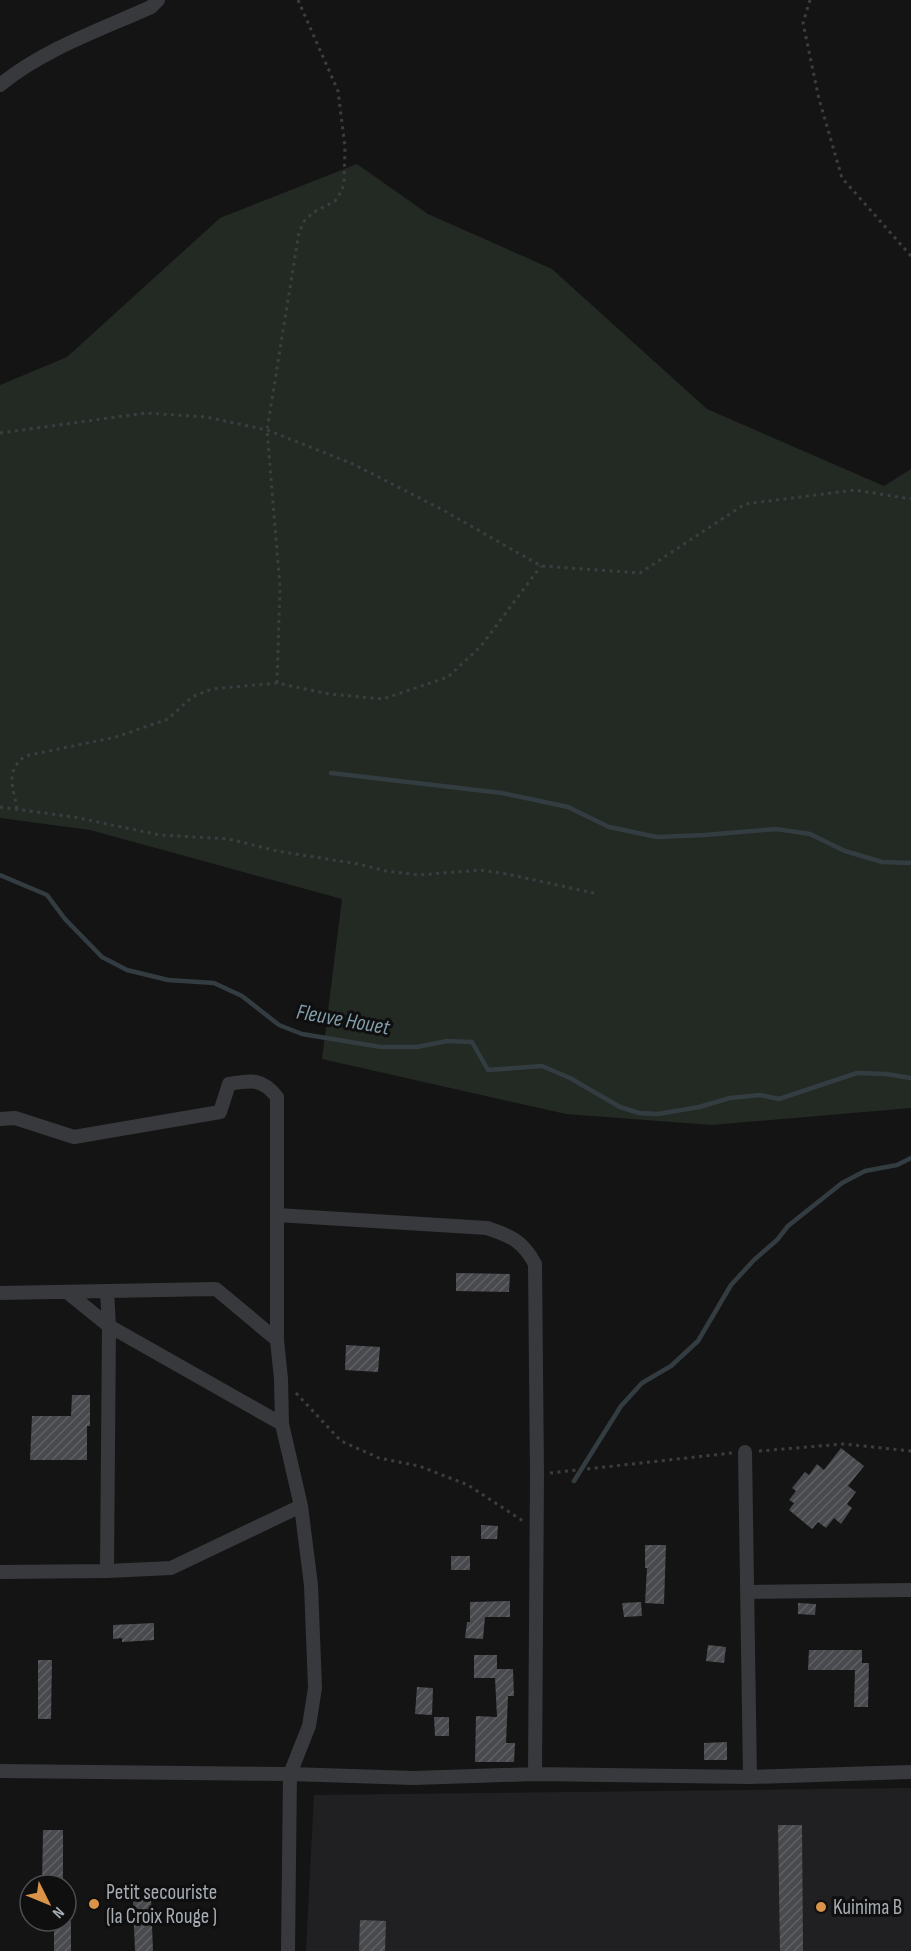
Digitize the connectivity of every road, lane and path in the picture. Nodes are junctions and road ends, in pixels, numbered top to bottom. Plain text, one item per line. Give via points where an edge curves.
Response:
1 (158, 0) edge
2 (298, 0) edge
3 (810, 0) edge
4 (0, 85) edge
5 (911, 256) edge
6 (267, 430) junction
7 (0, 433) edge
8 (911, 499) edge
9 (541, 566) junction
10 (277, 683) junction
11 (0, 807) edge
12 (17, 808) junction
13 (598, 894) dead end
14 (0, 1119) edge
15 (277, 1215) junction
16 (107, 1291) junction
17 (67, 1292) junction
18 (0, 1293) edge
19 (109, 1326) junction
20 (277, 1340) junction
21 (281, 1379) junction
22 (282, 1424) junction
23 (911, 1451) edge
24 (745, 1452) junction
25 (537, 1474) junction
26 (301, 1506) junction
27 (536, 1530) junction
28 (107, 1571) junction
29 (0, 1572) edge
30 (911, 1590) edge
31 (748, 1592) junction
32 (0, 1771) edge
33 (911, 1772) edge
34 (290, 1774) junction
35 (535, 1774) junction
36 (750, 1777) junction
37 (288, 1951) edge

1 - 4 street via 151,7 42,57
2 - 6 path via 338,91 345,147 344,184 335,201 314,212 299,232
3 - 5 path via 803,23 819,99 842,178
6 - 7 path via 206,417 146,413
6 - 9 path via 353,464
6 - 10 path via 279,586
8 - 9 path via 855,490 745,504 640,573
9 - 10 path via 481,646 448,677 383,699 329,694
10 - 12 path via 212,688 192,697 168,719 116,736 25,756 11,774
11 - 12 path
12 - 13 path via 160,835 229,839 386,871 419,875 480,870
14 - 15 street via 15,1118 74,1137 220,1113 229,1084 252,1080 277,1097
15 - 20 street
15 - 25 street via 487,1228 510,1236 528,1250 535,1264
16 - 17 street
16 - 19 street
16 - 20 street via 216,1289
17 - 18 street
17 - 19 street
19 - 22 street
19 - 28 street
20 - 21 street
21 - 22 street
21 - 27 path via 342,1441 379,1458 419,1466 468,1485
22 - 26 street
23 - 24 path via 844,1444
24 - 25 path
24 - 31 street
25 - 27 street
26 - 28 street via 171,1568
26 - 34 street via 311,1585 315,1688 309,1726
27 - 35 street
28 - 29 street
30 - 31 street
31 - 36 street
32 - 34 street
33 - 36 street
34 - 35 street via 414,1778
34 - 37 street
35 - 36 street

